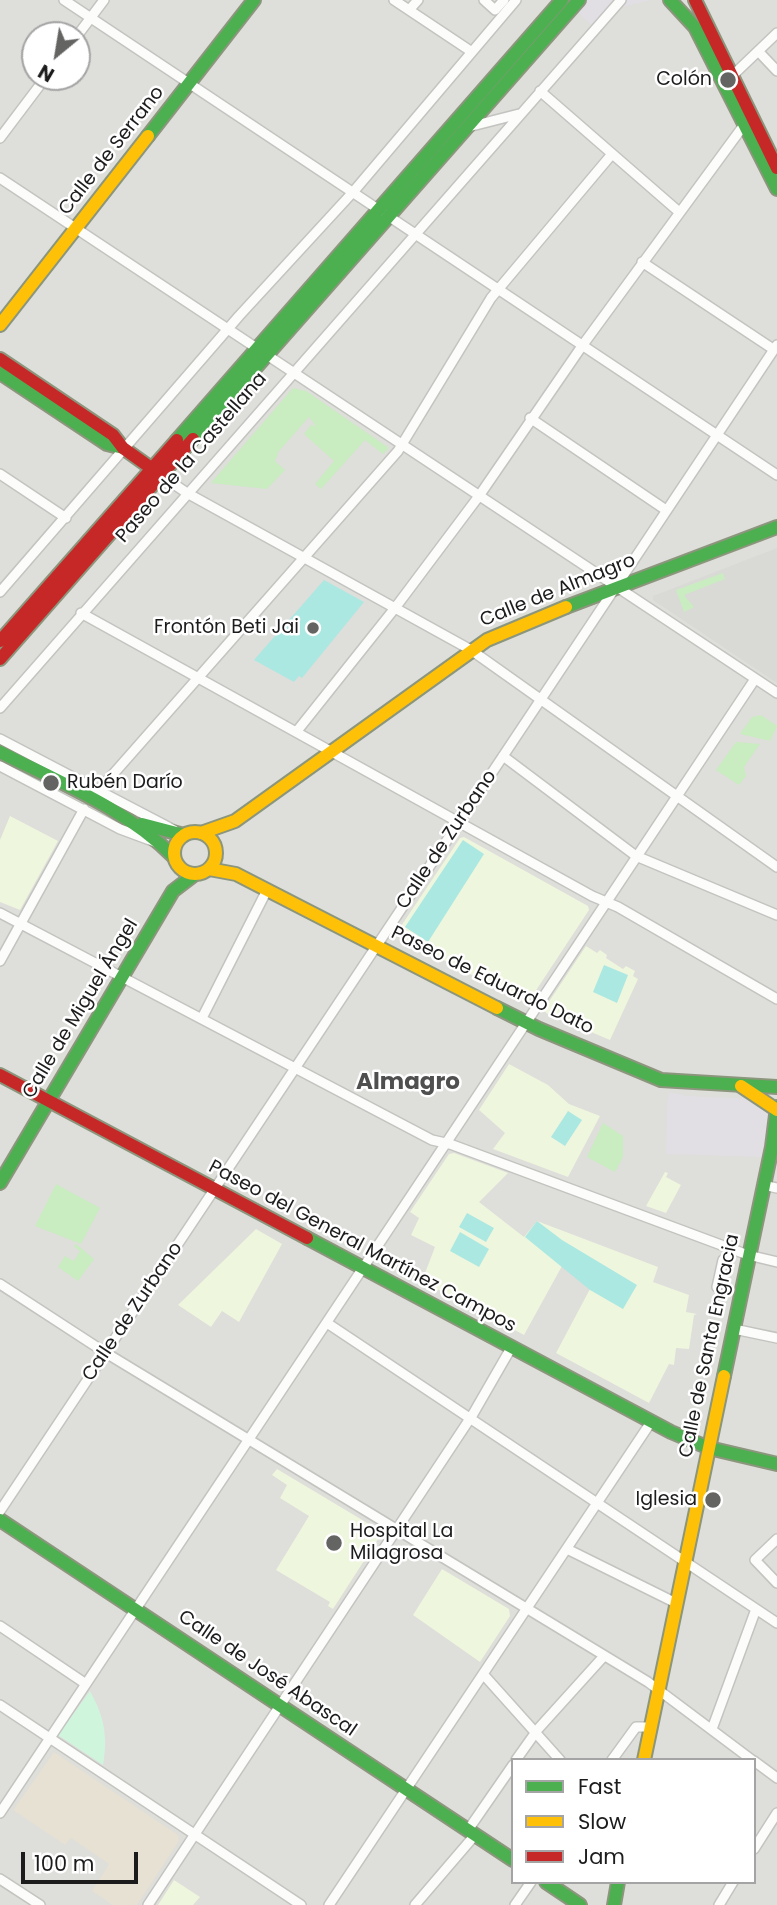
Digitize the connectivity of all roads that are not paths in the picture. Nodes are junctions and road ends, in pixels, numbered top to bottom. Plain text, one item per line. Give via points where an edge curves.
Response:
1 (64, 0) edge
2 (104, 0) edge
3 (254, 0) edge
4 (394, 0) edge
5 (418, 0) edge
6 (484, 0) edge
7 (504, 0) edge
8 (516, 0) edge
9 (562, 0) edge
10 (579, 0) edge
11 (621, 0) edge
12 (670, 0) edge
13 (695, 0) edge
14 (409, 10) junction
15 (91, 18) junction
16 (89, 21) edge
17 (777, 33) edge
18 (758, 51) junction
19 (472, 52) junction
20 (777, 71) edge
21 (731, 77) junction
22 (190, 82) junction
23 (35, 91) edge
24 (540, 91) junction
25 (520, 114) junction
26 (744, 125) junction
27 (467, 127) junction
28 (0, 138) edge
29 (773, 150) edge
30 (612, 154) junction
31 (777, 168) edge
32 (0, 178) edge
33 (777, 189) edge
34 (354, 191) junction
35 (678, 211) junction
36 (384, 212) junction
37 (76, 229) junction
38 (415, 234) junction
39 (642, 261) junction
40 (498, 290) junction
41 (0, 326) edge
42 (228, 329) junction
43 (582, 346) junction
44 (775, 347) edge
45 (261, 351) junction
46 (0, 359) edge
47 (0, 373) edge
48 (292, 373) junction
49 (530, 418) junction
50 (717, 435) junction
51 (402, 445) junction
52 (123, 448) junction
53 (156, 471) junction
54 (0, 474) edge
55 (777, 475) edge
56 (187, 493) junction
57 (478, 496) junction
58 (666, 510) junction
59 (66, 518) junction
60 (777, 527) edge
61 (303, 557) junction
62 (615, 587) junction
63 (0, 592) edge
64 (395, 608) junction
65 (81, 613) junction
66 (0, 640) edge
67 (471, 650) junction
68 (0, 659) edge
69 (199, 677) junction
70 (755, 679) junction
71 (777, 693) edge
72 (541, 699) junction
73 (0, 708) edge
74 (297, 731) junction
75 (0, 739) edge
76 (333, 750) junction
77 (0, 752) edge
78 (503, 756) junction
79 (0, 766) edge
80 (100, 789) junction
81 (678, 796) junction
82 (84, 809) junction
83 (132, 821) junction
84 (235, 821) junction
85 (459, 822) junction
86 (201, 833) junction
87 (181, 834) junction
88 (162, 844) junction
89 (215, 850) junction
90 (636, 856) junction
91 (174, 860) junction
92 (777, 867) edge
93 (209, 869) junction
94 (236, 874) junction
95 (194, 875) junction
96 (267, 890) junction
97 (173, 891) junction
98 (607, 902) junction
99 (0, 913) edge
100 (777, 915) edge
101 (21, 924) junction
102 (377, 946) junction
103 (0, 961) edge
104 (122, 977) junction
105 (777, 999) edge
106 (202, 1018) junction
107 (526, 1023) junction
108 (294, 1065) junction
109 (0, 1075) edge
110 (741, 1086) junction
111 (777, 1087) edge
112 (49, 1101) junction
113 (777, 1109) edge
114 (447, 1143) junction
115 (774, 1143) edge
116 (0, 1183) edge
117 (763, 1185) junction
118 (777, 1188) edge
119 (214, 1189) junction
120 (748, 1255) junction
121 (730, 1256) dead end
122 (777, 1262) edge
123 (363, 1268) junction
124 (0, 1284) edge
125 (717, 1287) dead end
126 (327, 1323) junction
127 (734, 1329) junction
128 (777, 1338) edge
129 (511, 1348) junction
130 (106, 1353) junction
131 (470, 1418) junction
132 (651, 1422) junction
133 (249, 1440) junction
134 (709, 1448) junction
135 (777, 1465) edge
136 (597, 1503) junction
137 (0, 1511) edge
138 (0, 1520) edge
139 (396, 1530) junction
140 (777, 1539) edge
141 (567, 1549) junction
142 (685, 1561) junction
143 (777, 1583) edge
144 (676, 1603) junction
145 (526, 1609) junction
146 (756, 1609) junction
147 (136, 1610) junction
148 (777, 1623) edge
149 (0, 1626) edge
150 (604, 1656) junction
151 (484, 1674) junction
152 (86, 1684) junction
153 (659, 1690) junction
154 (0, 1705) edge
155 (279, 1706) junction
156 (650, 1727) junction
157 (712, 1729) junction
158 (536, 1732) junction
159 (50, 1738) junction
160 (517, 1758) edge
161 (559, 1758) edge
162 (613, 1758) edge
163 (644, 1758) edge
164 (750, 1758) edge
165 (756, 1762) edge
166 (511, 1768) edge
167 (777, 1778) edge
168 (406, 1789) junction
169 (0, 1813) edge
170 (777, 1813) edge
171 (472, 1833) junction
172 (195, 1835) junction
173 (756, 1846) edge
174 (511, 1859) edge
175 (0, 1879) edge
176 (530, 1884) edge
177 (549, 1884) edge
178 (618, 1884) edge
179 (732, 1884) edge
180 (40, 1905) edge
181 (148, 1905) edge
182 (301, 1905) edge
183 (329, 1905) edge
184 (415, 1905) edge
185 (515, 1905) edge
186 (580, 1905) edge
187 (614, 1905) edge
188 (719, 1905) edge

1 - 15 street
2 - 15 street
3 - 22 main road, Calle de Serrano
4 - 14 street
5 - 14 street
6 - 7 street via 495,10
8 - 19 street
9 - 36 main road, Paseo de la Castellana
10 - 27 main road, Paseo de la Castellana
11 - 24 street, Paseo de la Castellana
12 - 26 main road via 695,27
13 - 21 main road
14 - 19 street
15 - 16 street
15 - 22 street
17 - 18 street
18 - 20 street
18 - 21 street
19 - 34 street
21 - 29 main road
22 - 34 street
22 - 37 main road, Calle de Serrano
23 - 28 street
24 - 25 street, Paseo de la Castellana
24 - 30 street
25 - 27 street
25 - 38 street, Paseo de la Castellana
26 - 33 main road
26 - 35 street
27 - 36 main road, Paseo de la Castellana
29 - 31 main road
30 - 35 street
30 - 40 street
32 - 37 street
34 - 36 street
34 - 42 street
35 - 39 street
36 - 38 street
36 - 45 main road, Paseo de la Castellana
37 - 41 main road, Calle de Serrano
37 - 42 street
38 - 40 street
38 - 48 street, Paseo de la Castellana
39 - 43 street
39 - 44 street
40 - 43 street
40 - 51 street
42 - 45 street
42 - 52 street
43 - 49 street
43 - 50 street
44 - 50 street, Calle de Zurbano
45 - 48 street
45 - 53 main road, Paseo de la Castellana
46 - 52 main road via 113,435
47 - 52 main road via 107,444
48 - 51 street
48 - 56 street, Paseo de la Castellana
49 - 57 street
49 - 58 street
50 - 55 street
50 - 58 street, Calle de Zurbano
51 - 57 street
51 - 61 street
52 - 53 main road
52 - 59 street
53 - 56 street
53 - 66 main road, Paseo de la Castellana
53 - 68 main road, Paseo de la Castellana
54 - 59 street
56 - 61 street
56 - 65 street, Paseo de la Castellana
57 - 62 street
57 - 64 street
58 - 62 street, Calle de Zurbano
59 - 63 street
60 - 62 main road, Calle de Almagro
61 - 64 street
61 - 69 street
62 - 67 main road, Calle de Almagro
62 - 70 street
62 - 72 street, Calle de Zurbano
64 - 67 street
64 - 74 street
65 - 69 street
65 - 73 street, Paseo de la Castellana
67 - 72 street
67 - 76 main road, Calle de Almagro
69 - 74 street
69 - 80 street
70 - 71 street
70 - 81 street
72 - 78 street, Calle de Zurbano
72 - 81 street
74 - 76 street
75 - 80 street
76 - 84 main road, Calle de Almagro
76 - 85 street
77 - 83 main road
78 - 85 street, Calle de Zurbano
78 - 90 street
79 - 82 street
80 - 87 street
81 - 90 street
81 - 92 street
82 - 88 street via 120,829
82 - 101 street
83 - 87 main road
83 - 88 main road
84 - 86 main road, Calle de Almagro
84 - 89 main road, Calle de Almagro
85 - 98 street
85 - 102 street, Calle de Zurbano
86 - 87 main road
86 - 89 main road
87 - 91 main road
88 - 91 main road
89 - 93 main road
89 - 94 main road, Paseo de Eduardo Dato
90 - 98 street
90 - 100 street
91 - 95 main road via 185,873
91 - 97 main road, Calle de Miguel Ángel
93 - 94 main road, Paseo de Eduardo Dato
93 - 95 main road
94 - 96 main road, Paseo de Eduardo Dato
95 - 97 main road, Calle de Miguel Ángel
96 - 102 main road, Paseo de Eduardo Dato
96 - 106 street
97 - 104 main road, Calle de Miguel Ángel
98 - 105 street
98 - 107 street
99 - 101 street
101 - 103 street
101 - 104 street
102 - 107 main road, Paseo de Eduardo Dato
102 - 108 street, Calle de Zurbano
104 - 106 street
104 - 112 main road, Calle de Miguel Ángel
106 - 108 street
107 - 110 main road, Paseo de Eduardo Dato via 669,1083
107 - 114 street
108 - 114 street via 432,1140
108 - 119 street, Calle de Zurbano
109 - 112 main road, Paseo del General Martínez Campos
110 - 111 main road, Paseo de Eduardo Dato
110 - 113 main road
112 - 116 main road, Calle de Miguel Ángel
112 - 119 main road, Paseo del General Martínez Campos
113 - 115 main road, Calle de Santa Engracia
114 - 120 street
114 - 123 street
115 - 117 main road, Calle de Santa Engracia
117 - 118 street
117 - 120 main road, Calle de Santa Engracia
119 - 123 main road, Paseo del General Martínez Campos
119 - 130 street, Calle de Zurbano
120 - 122 street
120 - 127 main road, Calle de Santa Engracia
121 - 125 street via 723,1260
123 - 126 street
123 - 129 main road, Paseo del General Martínez Campos
124 - 130 street
126 - 131 street
126 - 133 street
127 - 128 street
127 - 134 main road, Calle de Santa Engracia
129 - 131 street
129 - 132 main road, Paseo del General Martínez Campos
130 - 133 street
130 - 137 street, Calle de Zurbano
131 - 136 street
131 - 139 street
132 - 134 main road, Paseo del General Martínez Campos
132 - 136 street
133 - 139 street
133 - 147 street
134 - 135 main road, Paseo del General Martínez Campos
134 - 142 main road, Calle de Santa Engracia
136 - 141 street
136 - 142 street
138 - 147 main road, Calle de José Abascal
139 - 145 street
139 - 155 street
140 - 143 street via 755,1560
141 - 144 street
141 - 145 street
142 - 144 main road, Calle de Santa Engracia
142 - 146 street
144 - 153 main road, Calle de Santa Engracia
145 - 150 street
145 - 151 street
146 - 148 street
146 - 157 street
147 - 152 street
147 - 155 main road, Calle de José Abascal
149 - 152 street
150 - 153 street
150 - 158 street
151 - 158 street
151 - 168 street
152 - 159 street
153 - 156 main road, Calle de Santa Engracia
153 - 157 street
154 - 159 street
155 - 168 main road, Calle de José Abascal
155 - 172 street
156 - 162 street via 635,1728
156 - 163 main road, Calle de Santa Engracia
157 - 164 street
158 - 160 street
158 - 161 street
159 - 169 street
159 - 172 street
165 - 167 street
166 - 171 street
168 - 171 main road, Calle de José Abascal
168 - 183 street
170 - 173 street
171 - 174 main road, Calle de José Abascal
171 - 184 street
172 - 181 street
172 - 182 street
175 - 180 street
176 - 185 street
177 - 186 main road
178 - 187 main road
179 - 188 street

